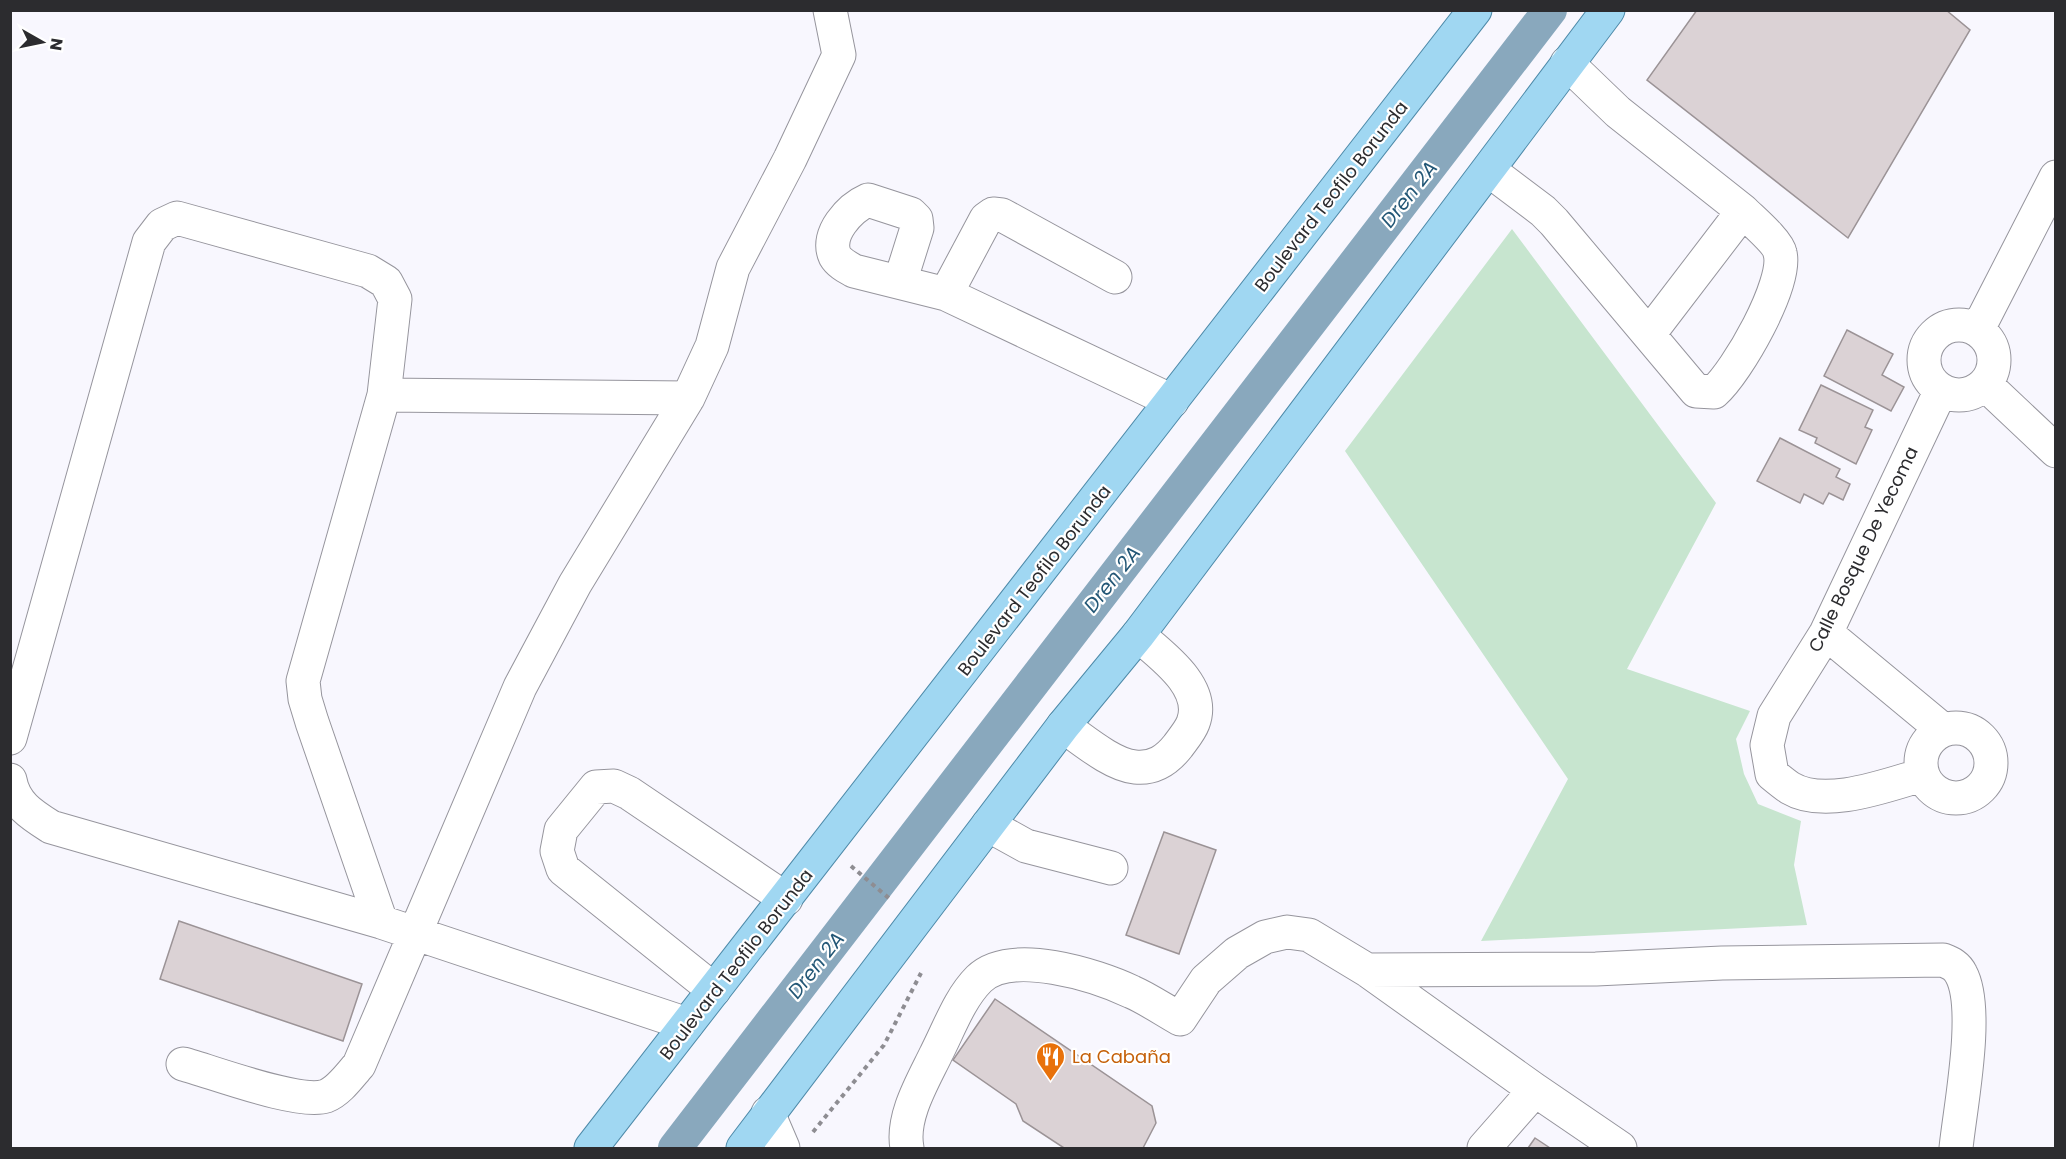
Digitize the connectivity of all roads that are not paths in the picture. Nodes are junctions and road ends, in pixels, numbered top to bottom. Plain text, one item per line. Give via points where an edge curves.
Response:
1 (830, 10) edge
2 (855, 10) edge
3 (1475, 10) edge
4 (1608, 10) edge
5 (840, 55) junction
6 (1568, 63) junction
7 (1490, 171) junction
8 (2055, 177) edge
9 (1743, 211) junction
10 (1115, 276) dead end
11 (900, 282) dead end
12 (946, 294) junction
13 (1978, 329) junction
14 (1648, 334) junction
15 (1984, 384) junction
16 (1941, 390) junction
17 (384, 395) junction
18 (688, 398) junction
19 (1172, 401) junction
20 (2055, 451) edge
21 (1826, 633) junction
22 (1138, 635) junction
23 (1063, 726) junction
24 (1943, 730) junction
25 (10, 738) edge
26 (1922, 775) junction
27 (10, 780) edge
28 (988, 825) junction
29 (1111, 868) dead end
30 (786, 899) junction
31 (381, 922) junction
32 (414, 933) junction
33 (1367, 970) junction
34 (714, 990) junction
35 (687, 1024) junction
36 (183, 1064) dead end
37 (1535, 1090) junction
38 (768, 1113) junction
39 (795, 1144) edge
40 (591, 1149) edge
41 (742, 1149) edge
42 (907, 1149) edge
43 (1484, 1149) edge
44 (1620, 1149) edge
45 (1956, 1149) edge

1 - 5 street
2 - 5 street
3 - 19 main road, Boulevard Teofilo Borunda
4 - 6 main road
5 - 18 street via 733,268 712,346
6 - 7 main road
6 - 9 street via 1618,112
7 - 14 street via 1544,211
7 - 22 main road
8 - 13 street
9 - 14 street
9 - 14 street via 1780,250 1782,262 1768,311 1725,383 1714,392 1696,391
10 - 12 street via 1002,215 993,214 986,219
11 - 12 street
12 - 19 street
13 - 15 street via 1994,354 1991,375
13 - 16 street via 1955,324 1944,327 1928,342 1924,363 1932,383
15 - 16 street via 1964,395
15 - 20 street
16 - 21 street, Calle Bosque De Yecoma
17 - 18 street
17 - 25 street via 395,299 386,282 368,271 177,218 162,225 149,242
17 - 31 street via 303,681 304,699
18 - 32 street via 575,584 520,687
19 - 30 main road, Boulevard Teofilo Borunda
21 - 24 street
21 - 26 street, Calle Bosque De Yecoma via 1774,716 1767,745 1772,774 1792,790 1820,796 1864,792
22 - 23 main road
22 - 23 street via 1173,666 1193,695 1193,725 1169,758 1155,765 1134,767 1104,754
23 - 28 main road
24 - 26 street via 1924,748 1920,761
24 - 26 street via 1968,729 1984,741 1992,759 1986,784 1964,798 1951,798 1939,794
27 - 31 street via 26,812 51,827
28 - 29 street via 1026,846
28 - 38 main road
30 - 34 main road, Boulevard Teofilo Borunda
30 - 34 street via 614,786 596,788 561,830 557,851 563,868
31 - 32 street
32 - 35 street
32 - 36 street via 359,1065 327,1096 304,1099
33 - 37 street
33 - 42 street via 1309,935 1287,932 1265,937 1237,953 1206,980 1180,1019 1132,992 1084,975 1035,965 998,967 965,995 908,1119
33 - 45 street via 1943,960 1953,964 1962,975 1970,1018
34 - 35 main road, Boulevard Teofilo Borunda
35 - 40 main road, Boulevard Teofilo Borunda
37 - 43 street
37 - 44 street
38 - 39 street
38 - 41 main road

